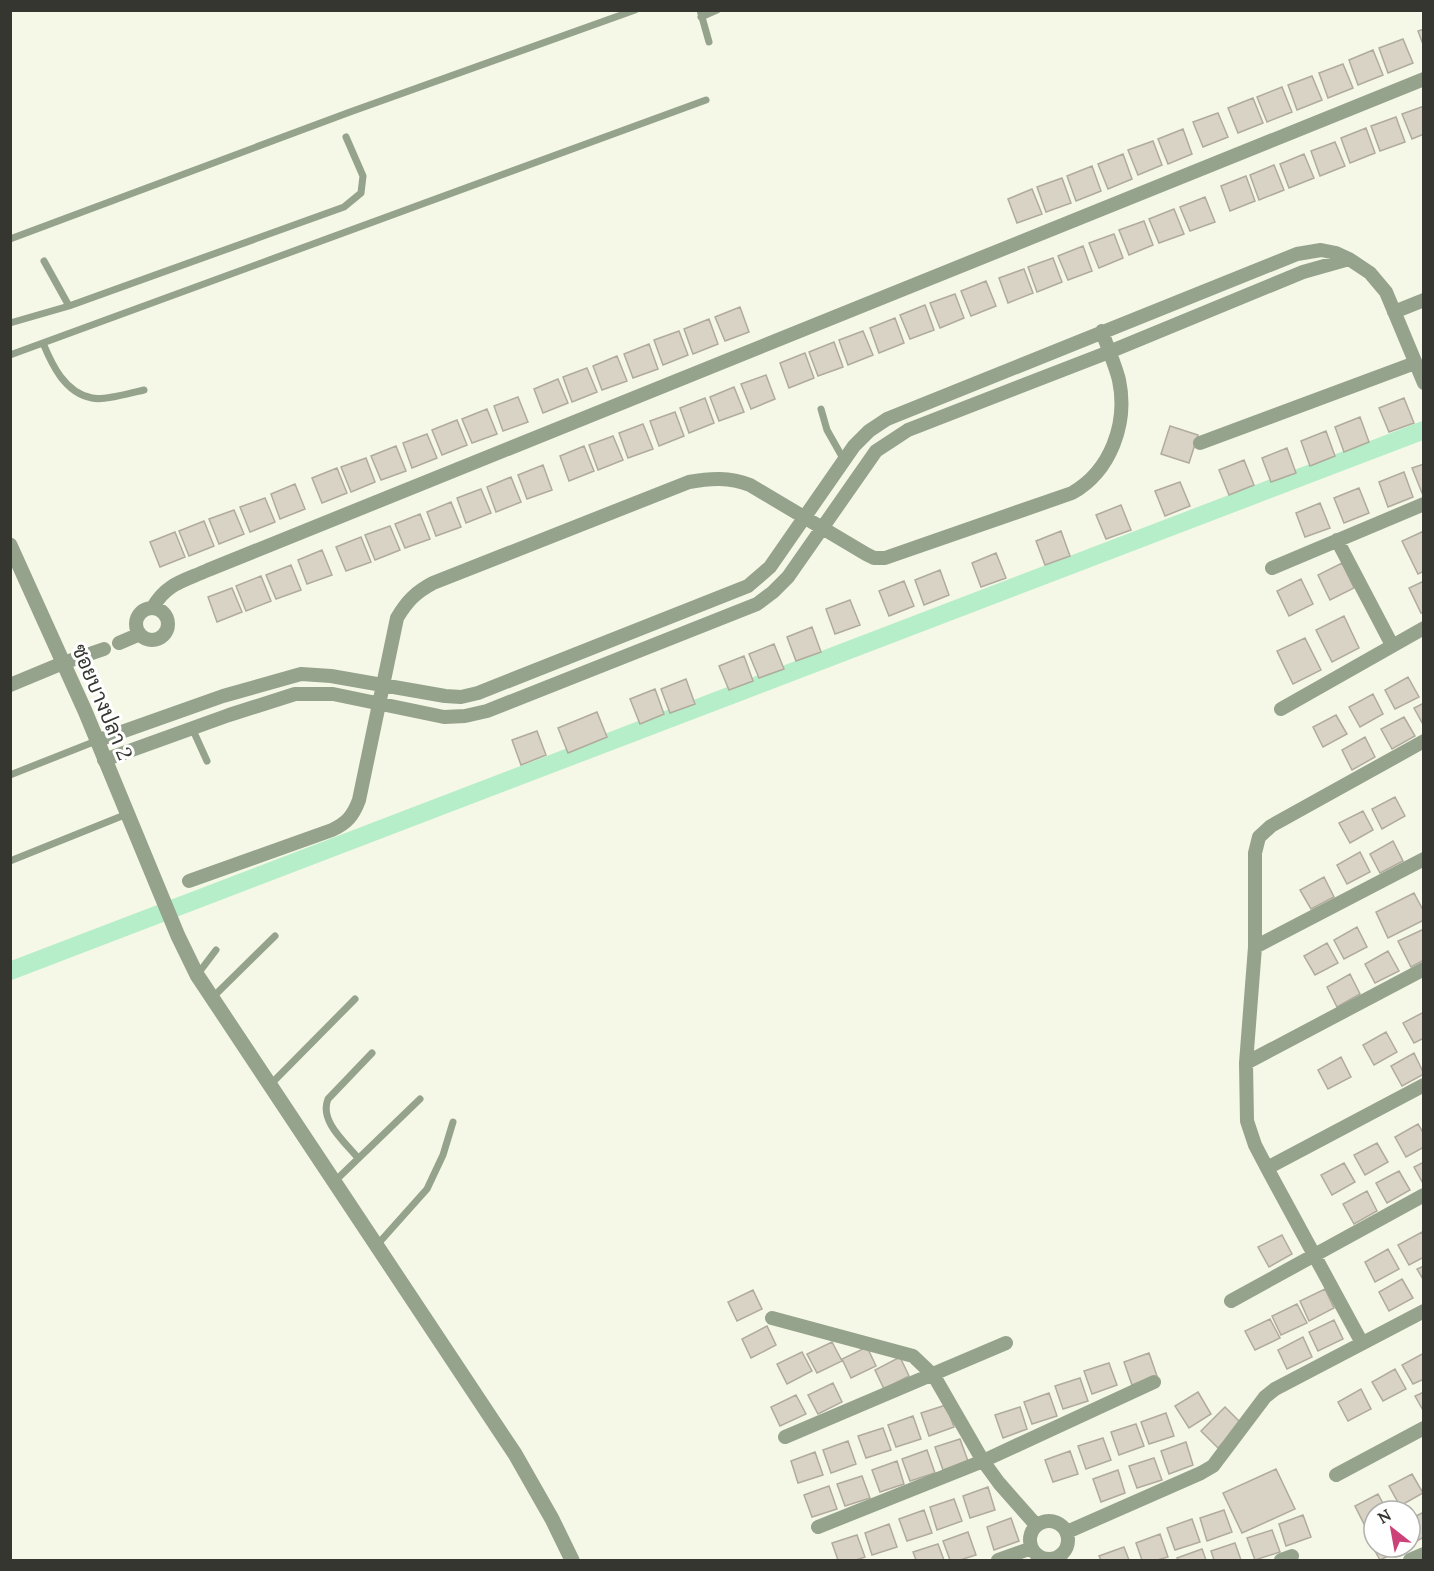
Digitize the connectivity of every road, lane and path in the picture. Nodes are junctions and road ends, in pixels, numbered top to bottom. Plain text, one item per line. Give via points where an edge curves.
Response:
1 (607, 10) edge
2 (635, 10) edge
3 (717, 10) edge
4 (700, 14) edge
5 (608, 21) junction
6 (709, 42) dead end
7 (1424, 79) edge
8 (706, 100) dead end
9 (346, 137) dead end
10 (10, 239) edge
11 (1349, 259) junction
12 (44, 261) dead end
13 (1424, 300) edge
14 (69, 306) junction
15 (1394, 312) junction
16 (10, 323) edge
17 (1102, 331) junction
18 (43, 343) junction
19 (1109, 352) junction
20 (10, 355) edge
21 (1415, 363) junction
22 (1424, 383) edge
23 (144, 390) dead end
24 (821, 409) dead end
25 (1200, 443) dead end
26 (844, 460) junction
27 (1424, 504) edge
28 (804, 516) junction
29 (821, 527) junction
30 (1336, 540) junction
31 (10, 545) edge
32 (1272, 568) dead end
33 (153, 607) junction
34 (1424, 628) edge
35 (140, 634) junction
36 (119, 643) dead end
37 (1392, 645) junction
38 (104, 649) dead end
39 (63, 663) junction
40 (10, 685) edge
41 (384, 685) junction
42 (223, 696) junction
43 (380, 704) junction
44 (1281, 709) dead end
45 (229, 715) junction
46 (192, 728) junction
47 (96, 741) junction
48 (1424, 741) edge
49 (104, 760) junction
50 (207, 761) dead end
51 (10, 775) edge
52 (127, 814) junction
53 (1424, 859) edge
54 (10, 861) edge
55 (189, 881) dead end
56 (275, 936) dead end
57 (1255, 947) junction
58 (216, 950) dead end
59 (1424, 969) edge
60 (197, 975) junction
61 (211, 998) junction
62 (355, 999) dead end
63 (372, 1053) dead end
64 (1246, 1064) junction
65 (1424, 1084) edge
66 (269, 1086) junction
67 (420, 1099) dead end
68 (453, 1122) dead end
69 (358, 1158) junction
70 (1267, 1168) junction
71 (334, 1181) junction
72 (1424, 1195) edge
73 (377, 1245) junction
74 (1314, 1254) junction
75 (1230, 1301) dead end
76 (1424, 1311) edge
77 (772, 1318) dead end
78 (1362, 1343) junction
79 (1006, 1344) dead end
80 (934, 1376) junction
81 (1154, 1383) dead end
82 (1424, 1428) edge
83 (785, 1437) dead end
84 (983, 1461) junction
85 (1336, 1475) dead end
86 (1036, 1525) junction
87 (818, 1527) dead end
88 (1067, 1532) junction
89 (1032, 1548) junction
90 (1424, 1554) edge
91 (1060, 1558) edge
92 (572, 1560) edge
93 (998, 1560) edge
94 (1410, 1560) edge

1 - 5 lane
2 - 5 lane
3 - 4 lane
4 - 6 lane
5 - 10 lane
7 - 33 street via 208,570 172,586
8 - 18 lane
9 - 14 lane via 363,176 361,193 344,207
11 - 15 street via 1370,273 1386,292
11 - 17 street via 1321,250 1297,254
11 - 19 street via 1303,272
12 - 14 lane
13 - 15 street
14 - 16 lane
15 - 21 street
17 - 19 street
17 - 26 street via 887,419 869,430
18 - 20 lane
18 - 23 lane via 60,378 84,396 94,399
19 - 29 street via 898,435 876,451
19 - 29 street via 1119,380 1119,427 1103,467 1087,485 885,558 874,558
21 - 22 street
21 - 25 street
24 - 26 lane via 827,430
26 - 28 street
27 - 30 street
28 - 29 street
28 - 41 street via 770,567 748,586 478,693 445,696
28 - 41 street via 750,485 711,478 689,482 433,583 417,591 397,618
29 - 43 street via 788,577 757,604 487,711 444,717
30 - 32 street
30 - 37 street
31 - 39 street, ซอยบางปลา 2
33 - 35 street via 136,620
33 - 35 street via 166,615 167,631 154,640
34 - 37 street
35 - 36 street
37 - 44 street
38 - 39 street
39 - 40 street
39 - 47 street, ซอยบางปลา 2
41 - 42 street via 301,674
41 - 43 street
42 - 45 street
42 - 47 street
43 - 45 street via 333,694 295,694
43 - 55 street via 359,800 354,814 344,824
45 - 46 street
46 - 49 street
46 - 50 lane
47 - 49 street, ซอยบางปลา 2
47 - 51 lane
48 - 57 street via 1259,837 1255,853
49 - 52 street, ซอยบางปลา 2
52 - 54 lane
52 - 60 street, ซอยบางปลา 2
53 - 57 street
56 - 61 lane
57 - 64 street
58 - 60 lane
59 - 64 street
60 - 61 street, ซอยบางปลา 2
61 - 66 street, ซอยบางปลา 2
62 - 66 lane
63 - 69 lane via 325,1106 330,1124
64 - 70 street via 1247,1120
65 - 70 street
66 - 71 street, ซอยบางปลา 2
67 - 69 lane
68 - 73 lane via 427,1189
69 - 71 lane
70 - 74 street
71 - 73 street, ซอยบางปลา 2
72 - 74 street
73 - 92 street, ซอยบางปลา 2 via 515,1454
74 - 75 street
74 - 78 street
76 - 78 street
77 - 80 street via 913,1356
78 - 88 street via 1265,1397 1213,1466
79 - 80 street
80 - 83 street
80 - 84 street
81 - 84 street
82 - 85 street
84 - 86 street
84 - 87 street
86 - 88 street via 1050,1520
86 - 89 street via 1030,1536
88 - 91 street via 1066,1548
89 - 91 street via 1041,1557
89 - 93 street
90 - 94 street

